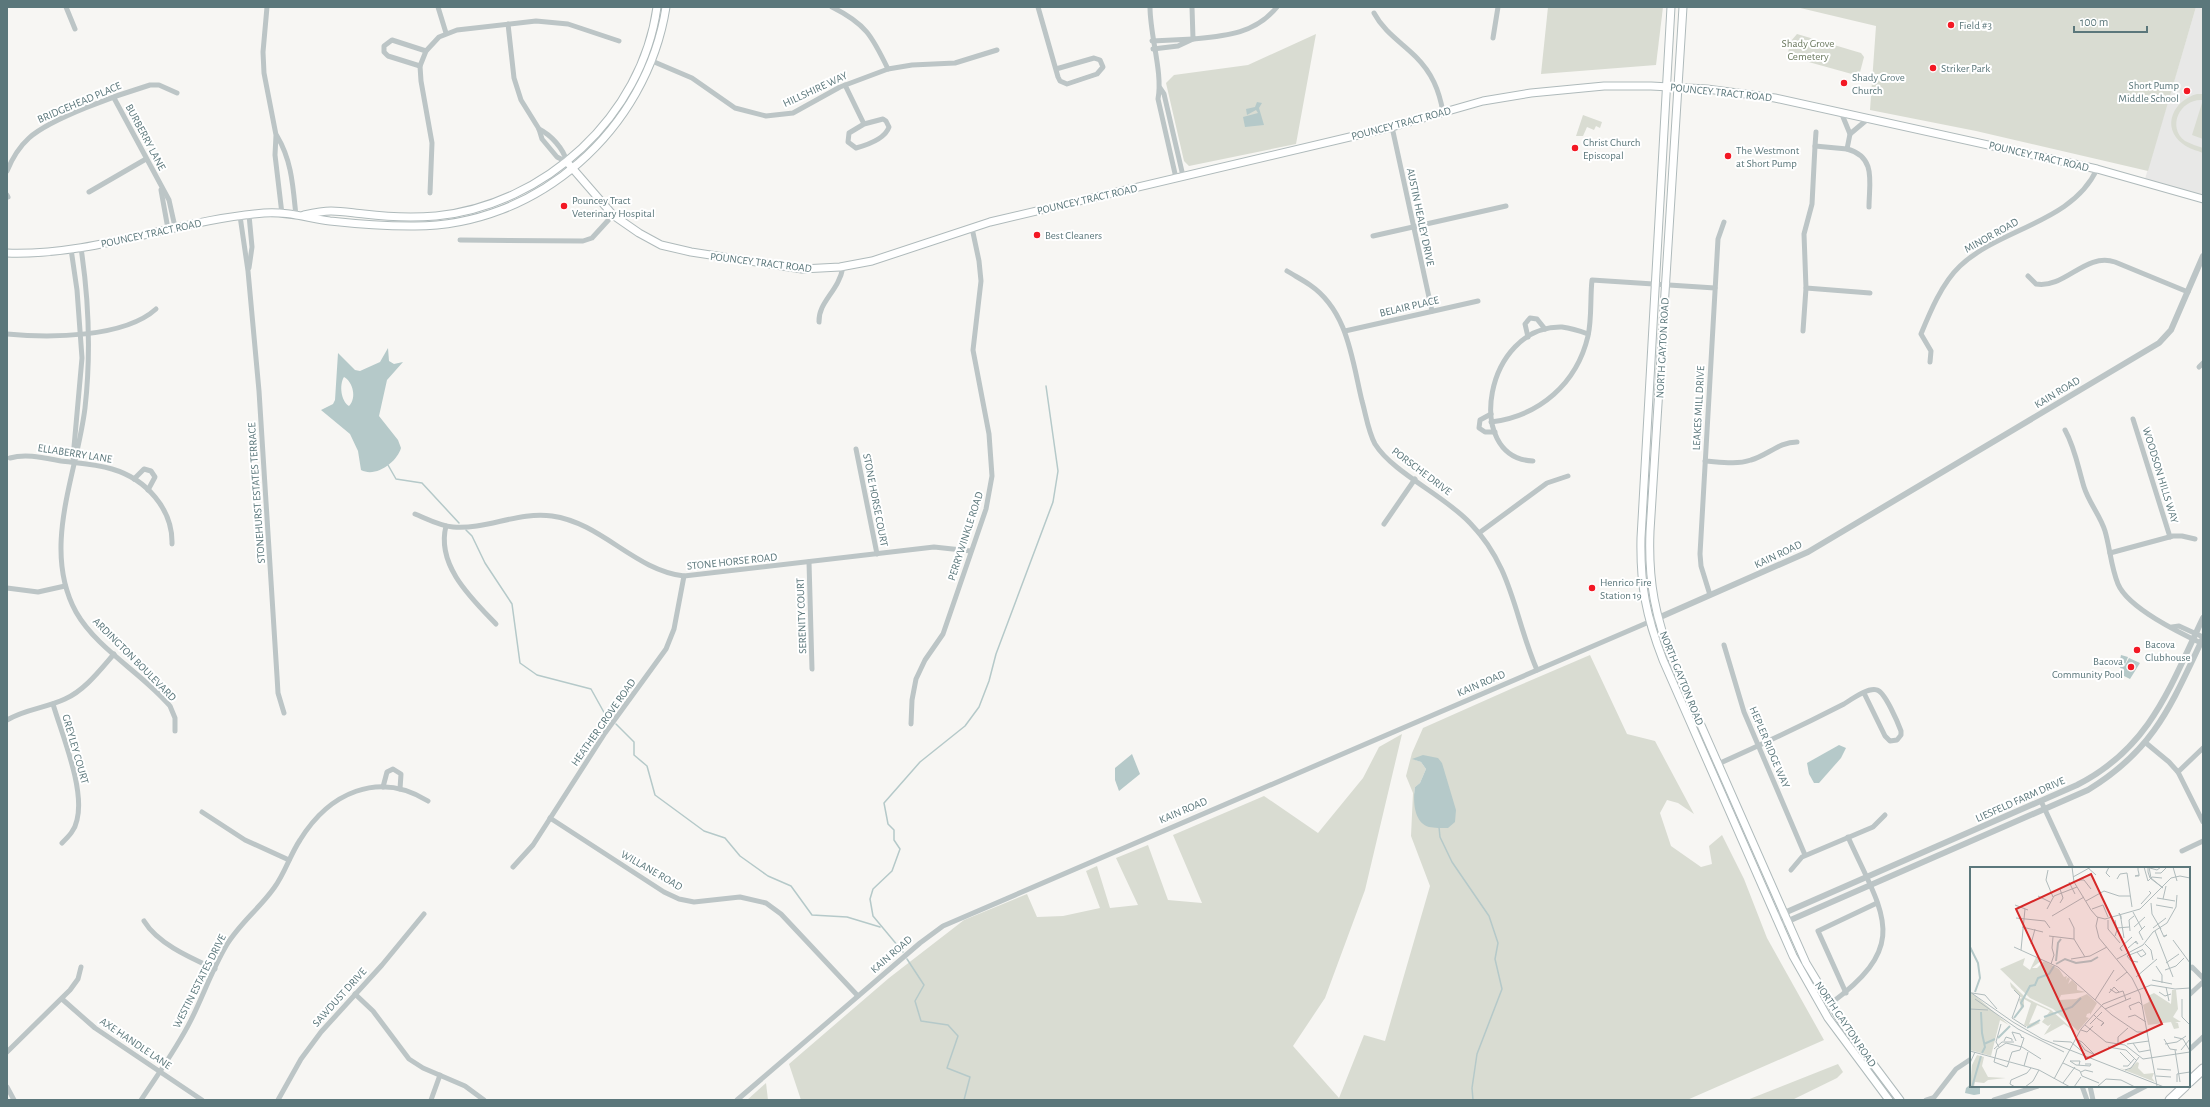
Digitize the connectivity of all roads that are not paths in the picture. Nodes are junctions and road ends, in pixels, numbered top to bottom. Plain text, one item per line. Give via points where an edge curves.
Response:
1 (66, 7) edge
2 (268, 7) edge
3 (438, 7) edge
4 (657, 7) edge
5 (666, 7) edge
6 (832, 7) edge
7 (1038, 7) edge
8 (1150, 7) edge
9 (1192, 7) edge
10 (1277, 7) edge
11 (1498, 7) edge
12 (1671, 7) edge
13 (1683, 7) edge
14 (1374, 13) dead end
15 (508, 24) junction
16 (75, 29) dead end
17 (446, 33) junction
18 (1493, 38) dead end
19 (1192, 39) junction
20 (619, 41) dead end
21 (1152, 41) junction
22 (1153, 49) junction
23 (997, 50) dead end
24 (426, 51) junction
25 (652, 61) junction
26 (420, 66) junction
27 (888, 69) junction
28 (1056, 69) junction
29 (845, 85) junction
30 (1666, 86) junction
31 (1677, 87) junction
32 (177, 93) dead end
33 (114, 98) junction
34 (1443, 112) junction
35 (1841, 112) junction
36 (1870, 118) junction
37 (864, 124) junction
38 (1392, 127) junction
39 (539, 129) junction
40 (1816, 132) dead end
41 (1850, 134) junction
42 (276, 135) junction
43 (1815, 146) junction
44 (1847, 149) junction
45 (146, 159) junction
46 (567, 162) junction
47 (2097, 169) junction
48 (572, 170) junction
49 (7, 171) edge
50 (1180, 177) junction
51 (89, 192) dead end
52 (430, 194) dead end
53 (2203, 199) edge
54 (1506, 206) dead end
55 (1868, 207) dead end
56 (282, 214) junction
57 (249, 215) junction
58 (613, 215) junction
59 (240, 216) junction
60 (296, 216) junction
61 (1724, 222) dead end
62 (1412, 227) junction
63 (172, 228) junction
64 (972, 228) junction
65 (1374, 236) dead end
66 (460, 240) dead end
67 (81, 248) junction
68 (72, 249) junction
69 (7, 252) edge
70 (2203, 256) edge
71 (843, 267) junction
72 (248, 271) junction
73 (1287, 272) dead end
74 (2028, 276) dead end
75 (1655, 284) junction
76 (1666, 285) junction
77 (1715, 288) junction
78 (1806, 288) junction
79 (2188, 292) junction
80 (1870, 293) dead end
81 (1478, 301) dead end
82 (156, 309) dead end
83 (1432, 311) junction
84 (819, 322) dead end
85 (1545, 329) junction
86 (1346, 331) junction
87 (89, 332) junction
88 (1803, 332) dead end
89 (81, 333) junction
90 (7, 334) edge
91 (1588, 334) junction
92 (1528, 337) junction
93 (1930, 362) dead end
94 (2203, 363) edge
95 (2198, 367) dead end
96 (1491, 414) junction
97 (2133, 419) dead end
98 (1491, 422) junction
99 (2065, 430) dead end
100 (1495, 432) junction
101 (1798, 442) dead end
102 (856, 449) dead end
103 (10, 458) dead end
104 (1533, 461) dead end
105 (1704, 461) junction
106 (73, 463) junction
107 (1568, 476) dead end
108 (134, 479) junction
109 (1415, 480) junction
110 (148, 490) junction
111 (415, 514) dead end
112 (1384, 524) dead end
113 (446, 526) junction
114 (1479, 533) junction
115 (2170, 537) junction
116 (2194, 539) dead end
117 (172, 544) dead end
118 (971, 551) junction
119 (2110, 553) junction
120 (876, 554) junction
121 (809, 562) junction
122 (684, 576) junction
123 (64, 586) junction
124 (7, 588) edge
125 (1710, 595) junction
126 (1658, 618) junction
127 (2203, 618) edge
128 (1650, 622) junction
129 (496, 624) dead end
130 (2194, 636) junction
131 (2202, 640) edge
132 (1724, 645) dead end
133 (114, 654) junction
134 (812, 670) dead end
135 (1537, 670) junction
136 (1864, 693) junction
137 (53, 704) junction
138 (284, 713) dead end
139 (7, 720) edge
140 (911, 724) dead end
141 (175, 731) dead end
142 (2146, 743) junction
143 (1759, 746) junction
144 (2203, 748) edge
145 (1718, 764) junction
146 (2178, 772) junction
147 (384, 787) junction
148 (400, 789) junction
149 (428, 801) dead end
150 (2041, 801) junction
151 (2045, 809) junction
152 (202, 812) dead end
153 (1885, 815) dead end
154 (550, 818) junction
155 (2203, 822) edge
156 (1848, 838) junction
157 (2203, 841) edge
158 (62, 843) dead end
159 (2182, 851) dead end
160 (1805, 855) junction
161 (289, 860) junction
162 (513, 867) dead end
163 (2072, 867) edge
164 (1791, 870) dead end
165 (1866, 877) junction
166 (1869, 886) junction
167 (1877, 903) junction
168 (1783, 913) junction
169 (424, 914) dead end
170 (1775, 917) junction
171 (144, 920) dead end
172 (1787, 922) junction
173 (1779, 925) junction
174 (81, 967) dead end
175 (2190, 968) edge
176 (215, 969) junction
177 (2203, 978) edge
178 (2203, 982) edge
179 (1846, 993) junction
180 (355, 994) junction
181 (2190, 994) edge
182 (858, 996) junction
183 (62, 999) junction
184 (1830, 1004) junction
185 (2203, 1037) edge
186 (2190, 1049) edge
187 (7, 1052) edge
188 (1970, 1060) edge
189 (2203, 1069) edge
190 (159, 1072) junction
191 (440, 1075) junction
192 (2190, 1081) edge
193 (2035, 1087) edge
194 (2082, 1087) edge
195 (2090, 1087) edge
196 (2144, 1087) edge
197 (2184, 1087) edge
198 (7, 1088) edge
199 (1932, 1099) edge
200 (14, 1100) edge
201 (141, 1100) edge
202 (202, 1100) edge
203 (278, 1100) edge
204 (431, 1100) edge
205 (484, 1100) edge
206 (737, 1100) edge
207 (1889, 1100) edge
208 (1900, 1100) edge
209 (1926, 1100) edge
210 (1994, 1100) edge
211 (2087, 1100) edge
212 (2093, 1100) edge
213 (2119, 1100) edge
214 (2170, 1100) edge

1 - 16 street
2 - 42 street via 263,52 264,73
3 - 17 street
4 - 46 main road via 644,56 627,92 603,126
5 - 25 main road
6 - 27 street via 865,29
7 - 28 street
8 - 21 street
9 - 19 street
10 - 19 street via 1269,18 1250,29 1229,35
11 - 18 street
12 - 30 main road, NORTH GAYTON ROAD
13 - 31 main road, NORTH GAYTON ROAD
14 - 34 street via 1384,29 1416,57 1430,74 1440,95
15 - 17 street
15 - 20 street via 536,21 560,23
15 - 39 street via 517,89
17 - 24 street via 434,41
19 - 21 street
19 - 22 street via 1178,46
21 - 22 street
22 - 50 street
23 - 27 street, HILLSHIRE WAY via 955,63 912,64
24 - 26 street
24 - 26 street via 392,40 384,46 384,52 388,56
25 - 29 street, HILLSHIRE WAY via 692,78 735,108 766,116 793,112
25 - 48 main road via 623,115 603,140
26 - 52 street via 420,81 432,142
27 - 29 street, HILLSHIRE WAY
28 - 28 street via 1060,81 1067,84 1097,74 1103,67 1100,60 1094,58
29 - 37 street
30 - 31 main road, POUNCEY TRACT ROAD
30 - 34 main road, POUNCEY TRACT ROAD via 1565,89 1510,96
30 - 75 main road, NORTH GAYTON ROAD
31 - 35 main road, POUNCEY TRACT ROAD via 1746,93
31 - 76 main road, NORTH GAYTON ROAD
32 - 33 street, BRIDGEHEAD PLACE via 154,84
33 - 45 street, BURBERRY LANE
33 - 49 street, BRIDGEHEAD PLACE via 36,132 21,146
34 - 38 main road, POUNCEY TRACT ROAD
35 - 36 main road, POUNCEY TRACT ROAD
35 - 41 street
36 - 41 street
36 - 47 main road, POUNCEY TRACT ROAD
37 - 37 street via 883,119 889,127 886,134 880,138 856,148 851,146 848,142 849,133
38 - 50 main road, POUNCEY TRACT ROAD
38 - 62 street, AUSTIN HEALEY DRIVE
39 - 46 street via 542,139 557,157
39 - 46 street via 548,133 565,154
40 - 43 street
41 - 44 street
42 - 56 street via 275,155
42 - 60 street via 289,164
43 - 44 street
43 - 78 street via 1812,204 1804,234
44 - 55 street via 1857,151 1870,169
45 - 51 street
45 - 63 street, BURBERRY LANE via 169,200
46 - 48 main road, POUNCEY TRACT ROAD
46 - 60 main road, POUNCEY TRACT ROAD via 542,180 508,197 458,213 415,217 332,211
47 - 53 main road, POUNCEY TRACT ROAD
47 - 93 street, MINOR ROAD via 2087,186 2062,208 1985,248 1955,270 1921,334 1931,351
48 - 58 main road, POUNCEY TRACT ROAD
48 - 60 main road, POUNCEY TRACT ROAD via 549,186 512,205 481,217 448,223 393,226
50 - 64 main road, POUNCEY TRACT ROAD via 1012,216
54 - 62 street
56 - 57 main road, POUNCEY TRACT ROAD
56 - 60 main road, POUNCEY TRACT ROAD
57 - 59 main road, POUNCEY TRACT ROAD
57 - 72 street, STONEHURST ESTATES TERRACE via 252,247
58 - 66 street via 592,238 583,241
58 - 71 main road, POUNCEY TRACT ROAD via 639,233 670,248 787,268
59 - 63 main road, POUNCEY TRACT ROAD
59 - 72 street, STONEHURST ESTATES TERRACE
61 - 77 street, LEAKES MILL DRIVE via 1718,235
62 - 65 street
62 - 83 street, AUSTIN HEALEY DRIVE
63 - 67 main road, POUNCEY TRACT ROAD
64 - 71 main road, POUNCEY TRACT ROAD via 872,261
64 - 118 street, PERRYWINKLE ROAD via 981,281 973,350 990,434 993,464 989,498
67 - 68 main road, POUNCEY TRACT ROAD
67 - 87 street, ARDINGTON BOULEVARD via 87,287
68 - 69 main road, POUNCEY TRACT ROAD
68 - 89 street, ARDINGTON BOULEVARD
70 - 79 street, KAIN ROAD
71 - 84 street via 839,283 820,310
72 - 138 street, STONEHURST ESTATES TERRACE via 270,546 278,693
73 - 86 street, PORSCHE DRIVE via 1311,286 1329,302
74 - 79 street via 2036,284 2053,283 2104,259
75 - 76 street
75 - 91 street via 1592,280
75 - 128 main road, NORTH GAYTON ROAD via 1641,562 1642,591
76 - 77 street
76 - 126 main road, NORTH GAYTON ROAD via 1650,548 1651,589
77 - 105 street, LEAKES MILL DRIVE
78 - 80 street
78 - 88 street
79 - 125 street, KAIN ROAD via 2171,330 2155,346 1824,543 1794,559
81 - 83 street, BELAIR PLACE
82 - 87 street via 141,320
83 - 86 street, BELAIR PLACE
85 - 91 street via 1561,328
85 - 92 street
85 - 92 street via 1537,320 1530,318 1525,324
86 - 109 street, PORSCHE DRIVE via 1371,435 1388,460
87 - 89 street
87 - 106 street, ARDINGTON BOULEVARD via 85,409
89 - 90 street via 34,336
89 - 106 street, ARDINGTON BOULEVARD via 81,373
91 - 98 street via 1583,356 1576,370 1550,399 1515,417
92 - 96 street via 1508,354 1499,369 1493,388
94 - 95 street
96 - 98 street
96 - 100 street via 1480,420 1479,428 1484,432
97 - 115 street, WOODSON HILLS WAY
98 - 100 street
99 - 119 street via 2075,450 2087,496 2104,530
100 - 104 street via 1512,454
101 - 105 street via 1782,444 1763,456 1743,463
102 - 120 street, STONE HORSE COURT
103 - 106 street, ELLABERRY LANE via 25,456
105 - 125 street, LEAKES MILL DRIVE via 1700,554
106 - 108 street, ELLABERRY LANE via 112,469
106 - 123 street, ARDINGTON BOULEVARD via 60,547
107 - 114 street via 1547,483
108 - 110 street, ELLABERRY LANE
108 - 110 street via 144,469 151,471 155,477
109 - 112 street
109 - 114 street, PORSCHE DRIVE via 1457,510
110 - 117 street, ELLABERRY LANE via 158,500 170,521 173,532
111 - 113 street, STONE HORSE ROAD
113 - 122 street, STONE HORSE ROAD via 460,527 552,516 585,526 642,562
113 - 129 street via 444,551 454,575
114 - 135 street, PORSCHE DRIVE via 1507,579 1522,634
115 - 116 street
115 - 119 street
118 - 120 street, STONE HORSE ROAD via 941,547
118 - 140 street, PERRYWINKLE ROAD via 943,634 918,674 912,700
119 - 130 street via 2115,576 2124,593 2138,607 2172,626 2180,626
120 - 121 street, STONE HORSE ROAD
121 - 122 street, STONE HORSE ROAD
121 - 134 street, SERENITY COURT
122 - 154 street, HEATHER GROVE ROAD via 674,629 666,649 605,733
123 - 124 street via 38,592
123 - 133 street, ARDINGTON BOULEVARD via 85,624
125 - 126 street, KAIN ROAD
126 - 128 street, KAIN ROAD
126 - 145 main road, NORTH GAYTON ROAD via 1666,645
127 - 130 street, LIESFELD FARM DRIVE
128 - 135 street, KAIN ROAD
128 - 170 main road, NORTH GAYTON ROAD via 1663,660
130 - 131 street
130 - 150 street, LIESFELD FARM DRIVE via 2159,709 2136,741 2118,759 2097,774
131 - 142 street, LIESFELD FARM DRIVE via 2168,710
132 - 143 street, HEPLER RIDGE WAY via 1744,712
133 - 137 street via 80,690
133 - 141 street, ARDINGTON BOULEVARD via 170,706 175,718
135 - 182 street, KAIN ROAD via 948,923 920,943
136 - 136 street via 1875,690 1884,694 1901,731 1897,740 1890,741 1885,736
136 - 143 street
137 - 139 street
137 - 158 street, GREYLEY COURT via 79,798 74,828
142 - 146 street
142 - 151 street, LIESFELD FARM DRIVE via 2125,765 2102,782
143 - 145 street
143 - 160 street, HEPLER RIDGE WAY
144 - 146 street
145 - 168 main road, NORTH GAYTON ROAD
146 - 155 street
147 - 148 street, WESTIN ESTATES DRIVE
147 - 148 street via 387,772 393,769 400,774
147 - 161 street, WESTIN ESTATES DRIVE via 362,789 334,803 308,828
148 - 149 street, WESTIN ESTATES DRIVE
150 - 151 street
150 - 165 street, LIESFELD FARM DRIVE
151 - 163 street
151 - 166 street, LIESFELD FARM DRIVE
152 - 161 street via 245,840
153 - 156 street via 1876,825
154 - 162 street, HEATHER GROVE ROAD via 526,856
154 - 182 street, WILLANE ROAD via 679,899 705,902 740,897 772,907 795,927
156 - 160 street
156 - 165 street
157 - 159 street
160 - 164 street
161 - 176 street, WESTIN ESTATES DRIVE via 274,888 231,938
165 - 166 street
165 - 168 street, LIESFELD FARM DRIVE
166 - 167 street
166 - 172 street, LIESFELD FARM DRIVE
167 - 179 street via 1884,920 1880,952 1872,967
167 - 179 street via 1818,931
168 - 170 street, LIESFELD FARM DRIVE
168 - 172 main road, NORTH GAYTON ROAD
169 - 180 street, SAWDUST DRIVE
170 - 173 main road, NORTH GAYTON ROAD
171 - 176 street via 154,934 190,957
172 - 173 street, LIESFELD FARM DRIVE
172 - 184 main road, NORTH GAYTON ROAD via 1806,963
173 - 207 main road, NORTH GAYTON ROAD via 1801,972 1828,1018
174 - 183 street via 75,984
175 - 177 street via 2192,967
176 - 190 street, WESTIN ESTATES DRIVE via 187,1028
178 - 181 street
179 - 184 street
180 - 191 street via 373,1011 409,1059
180 - 203 street, SAWDUST DRIVE via 332,1017 309,1048
182 - 206 street, KAIN ROAD
183 - 187 street
183 - 190 street, AXE HANDLE LANE via 86,1021
184 - 208 main road, NORTH GAYTON ROAD
185 - 186 street
188 - 199 street via 1956,1069
189 - 192 highway
190 - 201 street, WESTIN ESTATES DRIVE
190 - 202 street, AXE HANDLE LANE
191 - 204 street
191 - 205 street via 465,1086
193 - 210 street
194 - 211 street
195 - 212 street
196 - 213 street
197 - 214 highway
198 - 200 street
199 - 209 street

